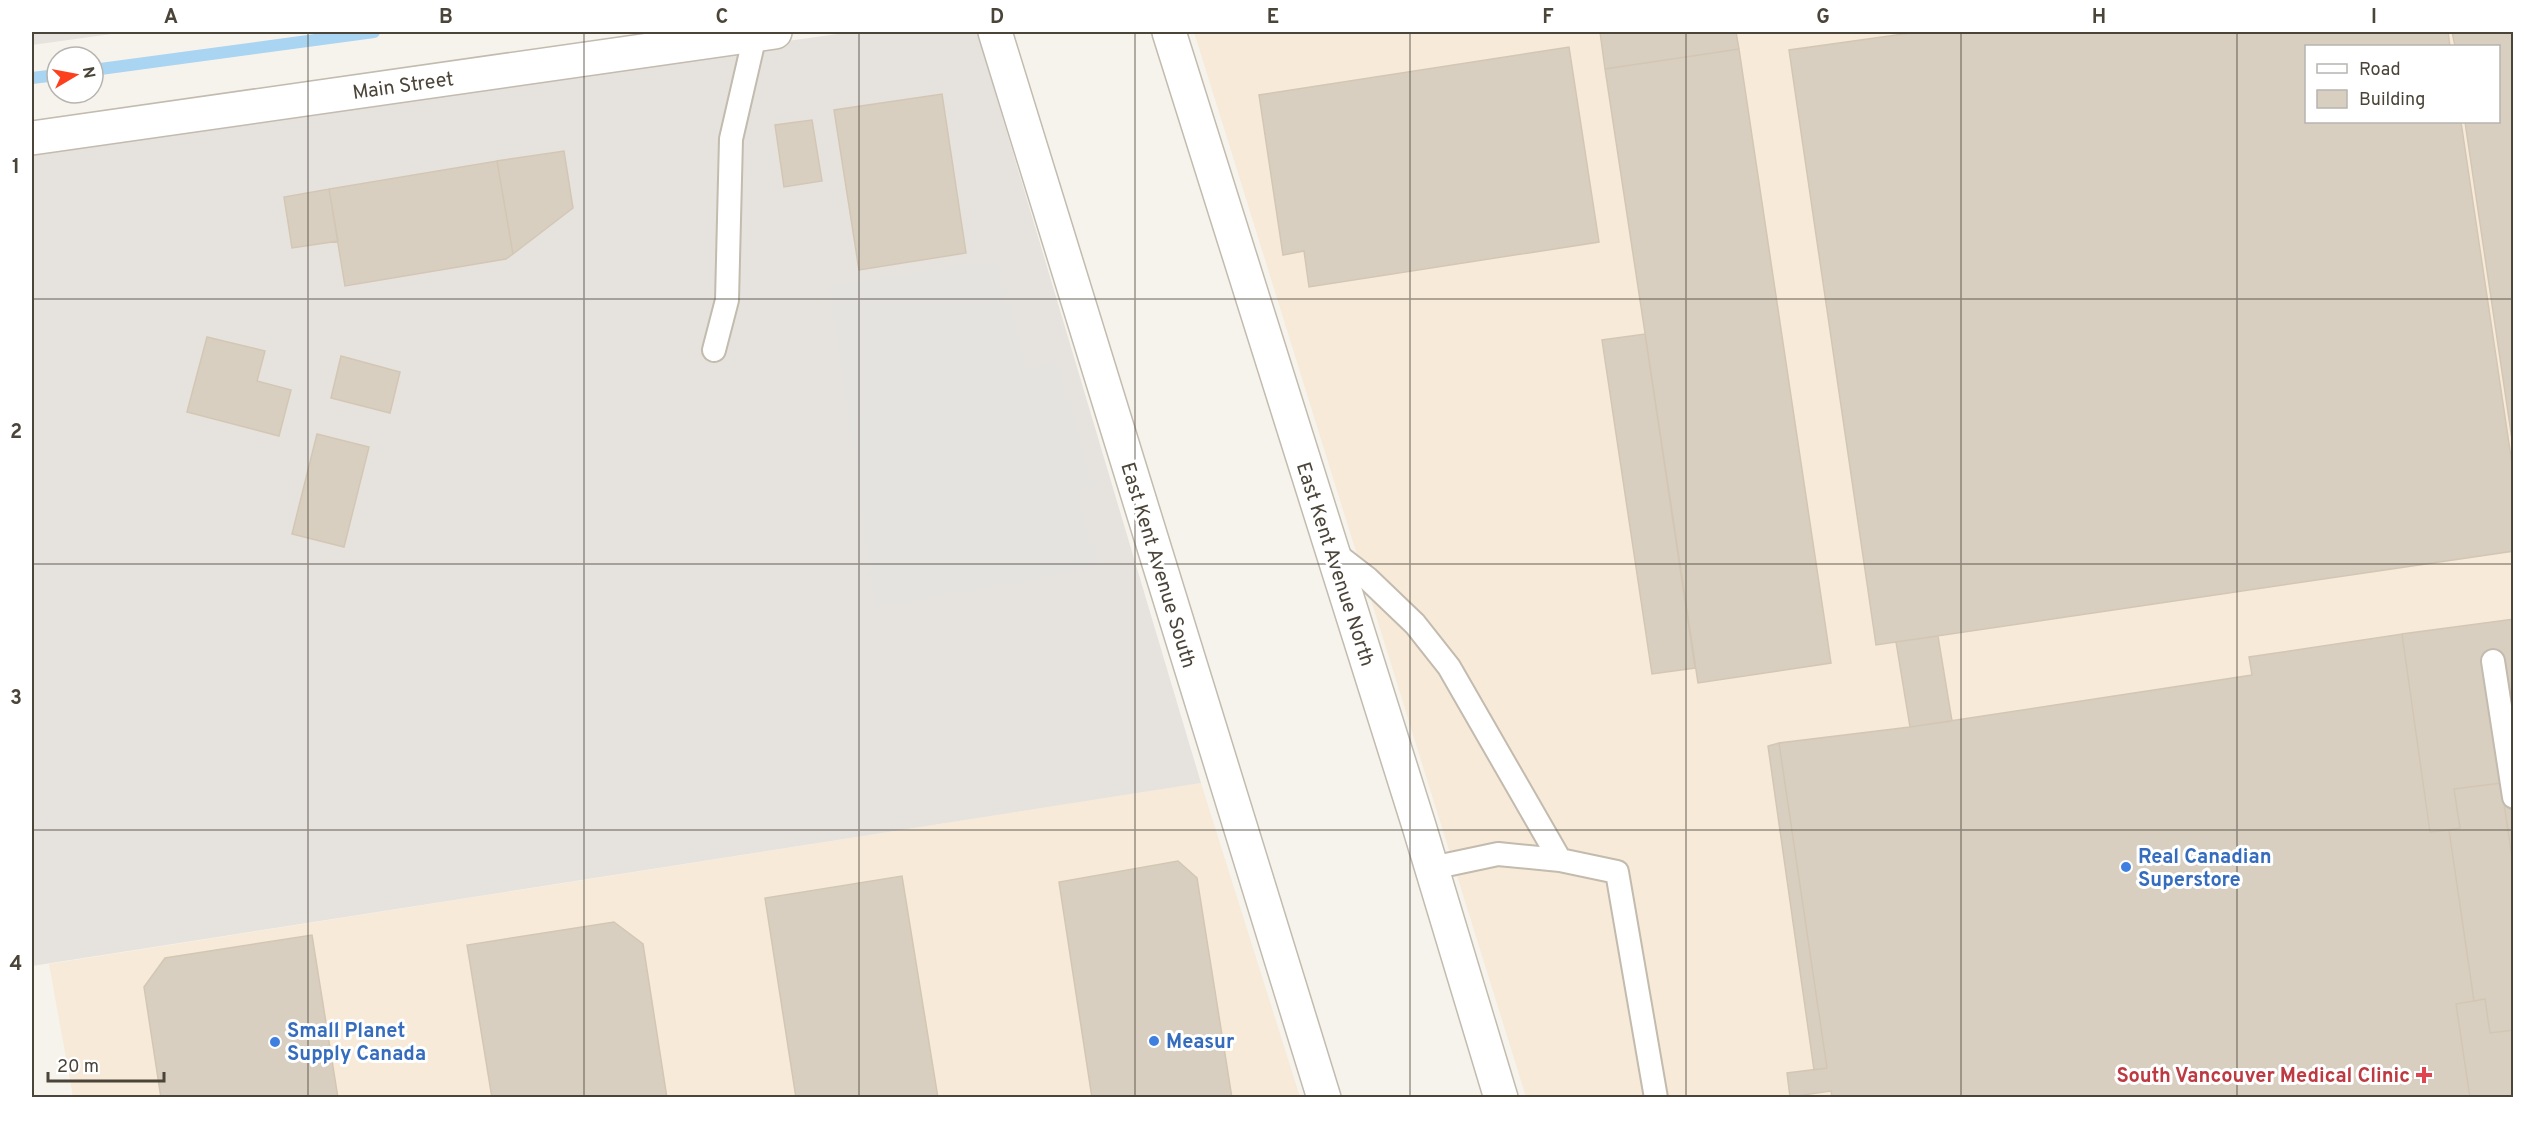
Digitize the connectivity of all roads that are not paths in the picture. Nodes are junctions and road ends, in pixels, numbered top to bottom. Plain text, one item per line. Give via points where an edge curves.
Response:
1 (995, 32) edge
2 (1169, 32) edge
3 (765, 33) edge
4 (32, 138) edge
5 (714, 350) dead end
6 (1332, 551) junction
7 (2493, 662) dead end
8 (2514, 797) edge
9 (1560, 860) junction
10 (1432, 868) junction
11 (1324, 1098) edge
12 (1501, 1098) edge
13 (1656, 1098) edge

1 - 11 street, East Kent Avenue South
2 - 6 street, East Kent Avenue North
3 - 4 street, Main Street
3 - 5 lane via 731,139 727,300
6 - 9 lane via 1367,578 1414,624 1449,667
6 - 10 street, East Kent Avenue North
7 - 8 lane
9 - 10 lane via 1498,854
9 - 13 lane via 1617,872
10 - 12 street, East Kent Avenue North

